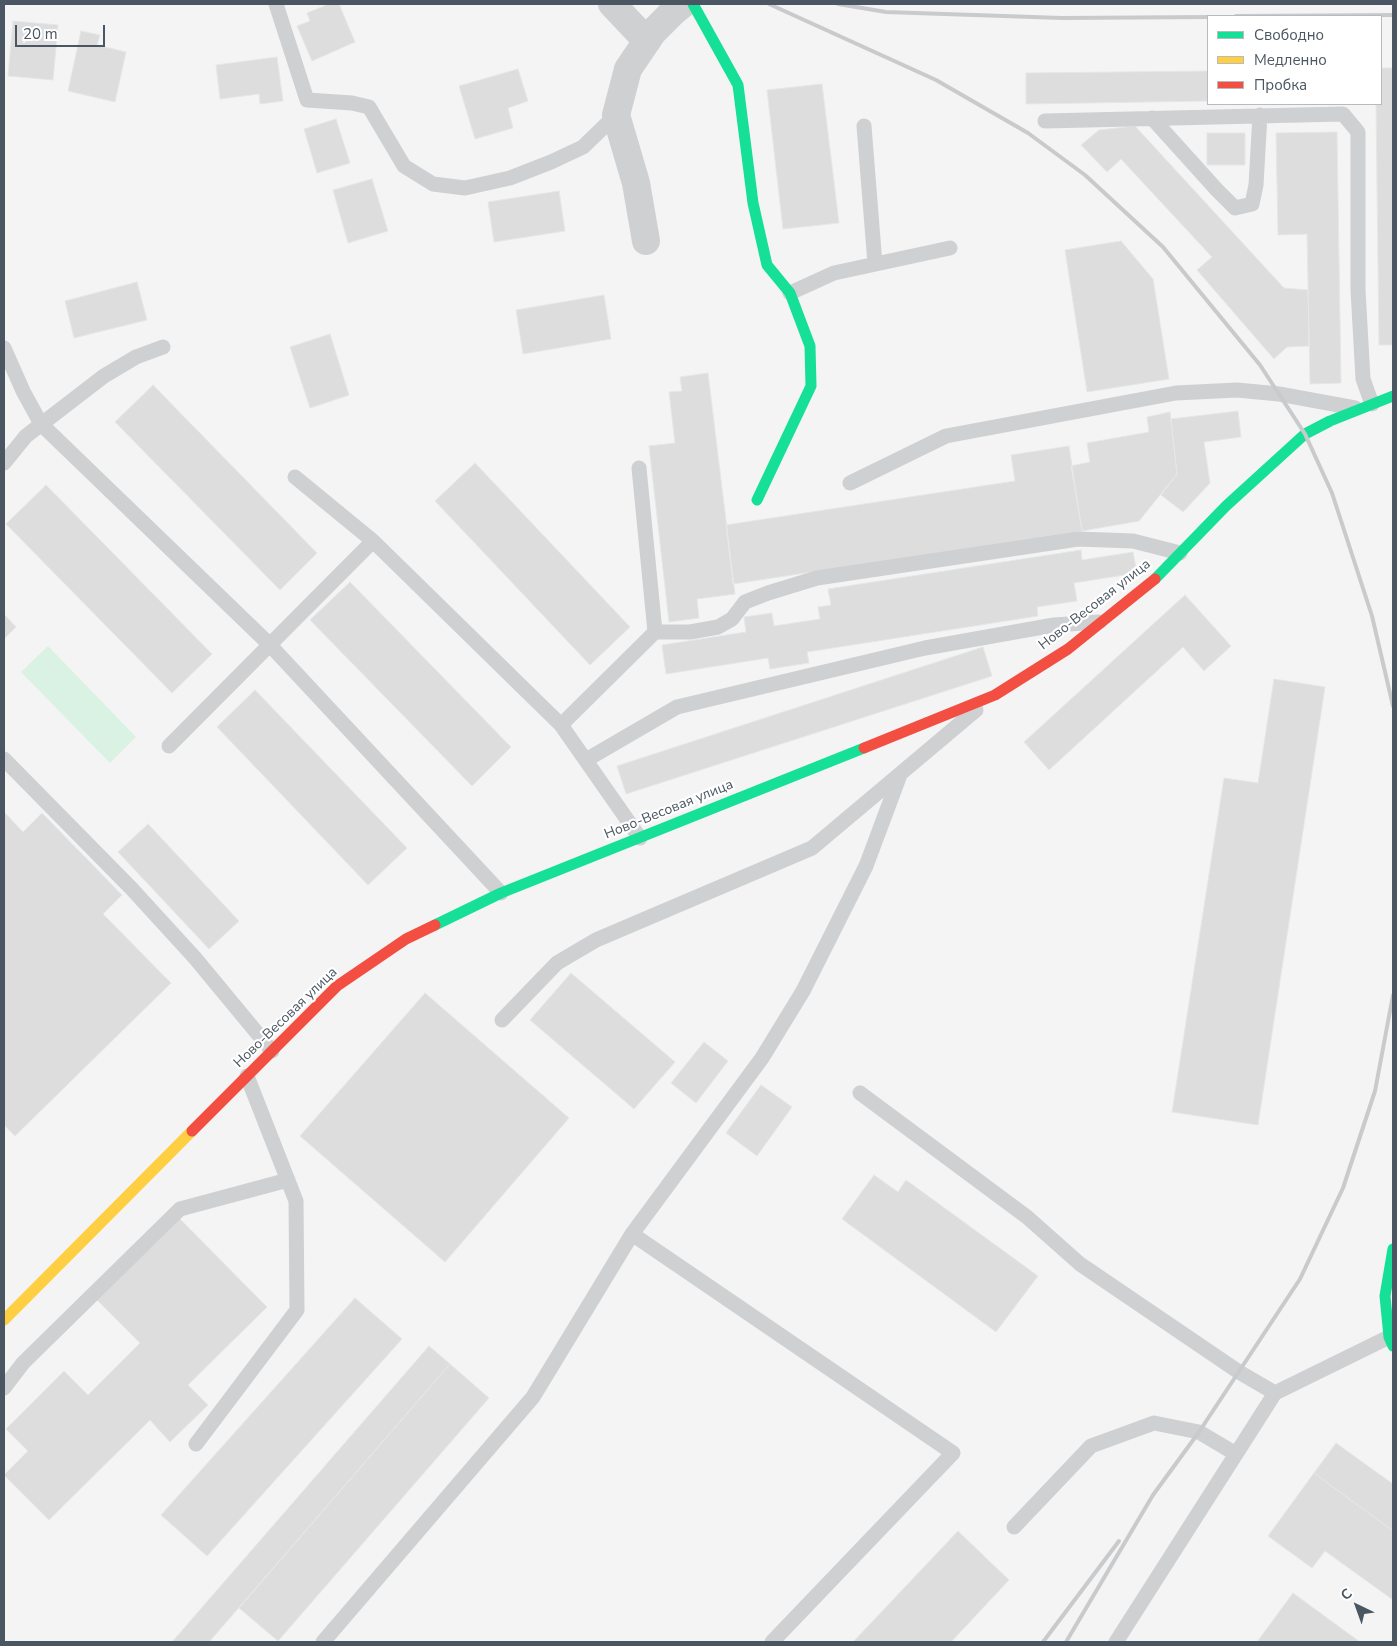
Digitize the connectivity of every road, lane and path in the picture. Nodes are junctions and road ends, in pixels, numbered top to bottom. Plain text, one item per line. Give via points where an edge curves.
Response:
1 (276, 4) edge
2 (612, 4) edge
3 (683, 4) edge
4 (693, 4) edge
5 (647, 41) junction
6 (616, 115) junction
7 (1260, 115) junction
8 (1152, 118) junction
9 (1045, 120) dead end
10 (864, 126) dead end
11 (646, 240) dead end
12 (950, 248) dead end
13 (874, 264) junction
14 (790, 293) junction
15 (163, 347) dead end
16 (4, 348) edge
17 (1393, 396) edge
18 (1366, 406) junction
19 (41, 424) junction
20 (4, 463) edge
21 (638, 468) dead end
22 (295, 477) dead end
23 (850, 483) dead end
24 (757, 500) dead end
25 (373, 541) junction
26 (1180, 553) junction
27 (1102, 621) junction
28 (655, 632) junction
29 (269, 644) junction
30 (995, 695) junction
31 (561, 725) junction
32 (169, 746) dead end
33 (4, 759) edge
34 (586, 760) junction
35 (900, 775) junction
36 (640, 838) junction
37 (501, 893) junction
38 (502, 1020) dead end
39 (272, 1051) junction
40 (247, 1076) junction
41 (860, 1093) dead end
42 (288, 1180) junction
43 (632, 1234) junction
44 (1393, 1249) edge
45 (4, 1320) edge
46 (1391, 1341) edge
47 (4, 1388) edge
48 (1275, 1393) junction
49 (196, 1444) dead end
50 (1236, 1454) junction
51 (1014, 1527) dead end
52 (323, 1642) edge
53 (772, 1642) edge
54 (1116, 1642) edge

1 - 6 lane via 307,100 369,107 404,166 432,184 465,188 510,178 583,147
2 - 5 street
3 - 5 street
4 - 14 street via 738,85 753,202 767,265
5 - 6 street via 628,68
6 - 11 street via 636,183
7 - 8 lane
7 - 8 lane via 1252,204 1235,208
7 - 18 lane via 1343,114 1358,132 1358,290
8 - 9 lane
10 - 13 lane
12 - 13 lane
13 - 14 lane via 834,273
14 - 24 street via 810,346 811,386
15 - 19 lane via 136,357 104,376
16 - 19 lane
17 - 18 street, Ново-Весовая улица
18 - 23 lane via 1237,390 1176,393 946,436
18 - 26 street, Ново-Весовая улица via 1305,434
19 - 20 lane via 26,436
19 - 29 lane
21 - 28 lane
22 - 25 lane
25 - 29 lane
25 - 31 lane
26 - 27 street, Ново-Весовая улица via 1152,582
26 - 28 lane via 1132,541 1078,540 827,577 745,602 732,619 718,628
27 - 30 street, Ново-Весовая улица via 1068,649
27 - 34 lane via 1054,625 925,648 677,707
28 - 31 lane
29 - 32 lane
29 - 37 lane
30 - 35 lane
30 - 36 street, Ново-Весовая улица
31 - 34 lane
33 - 39 lane via 189,951
34 - 36 lane
35 - 38 lane via 812,848 596,940 557,963
35 - 43 lane via 866,866 803,991 762,1058
36 - 37 street, Ново-Весовая улица
37 - 39 street, Ново-Весовая улица via 406,940 337,986
39 - 40 street, Ново-Весовая улица
40 - 42 lane
40 - 45 street, Ново-Весовая улица
41 - 48 lane via 1027,1217 1080,1264
42 - 47 lane via 180,1209 22,1363
42 - 49 lane via 296,1201 297,1310
43 - 52 lane via 533,1397
43 - 53 lane via 953,1453
44 - 46 street via 1385,1296
46 - 48 lane
48 - 50 lane
50 - 51 lane via 1198,1432 1154,1423 1091,1446
50 - 54 lane

